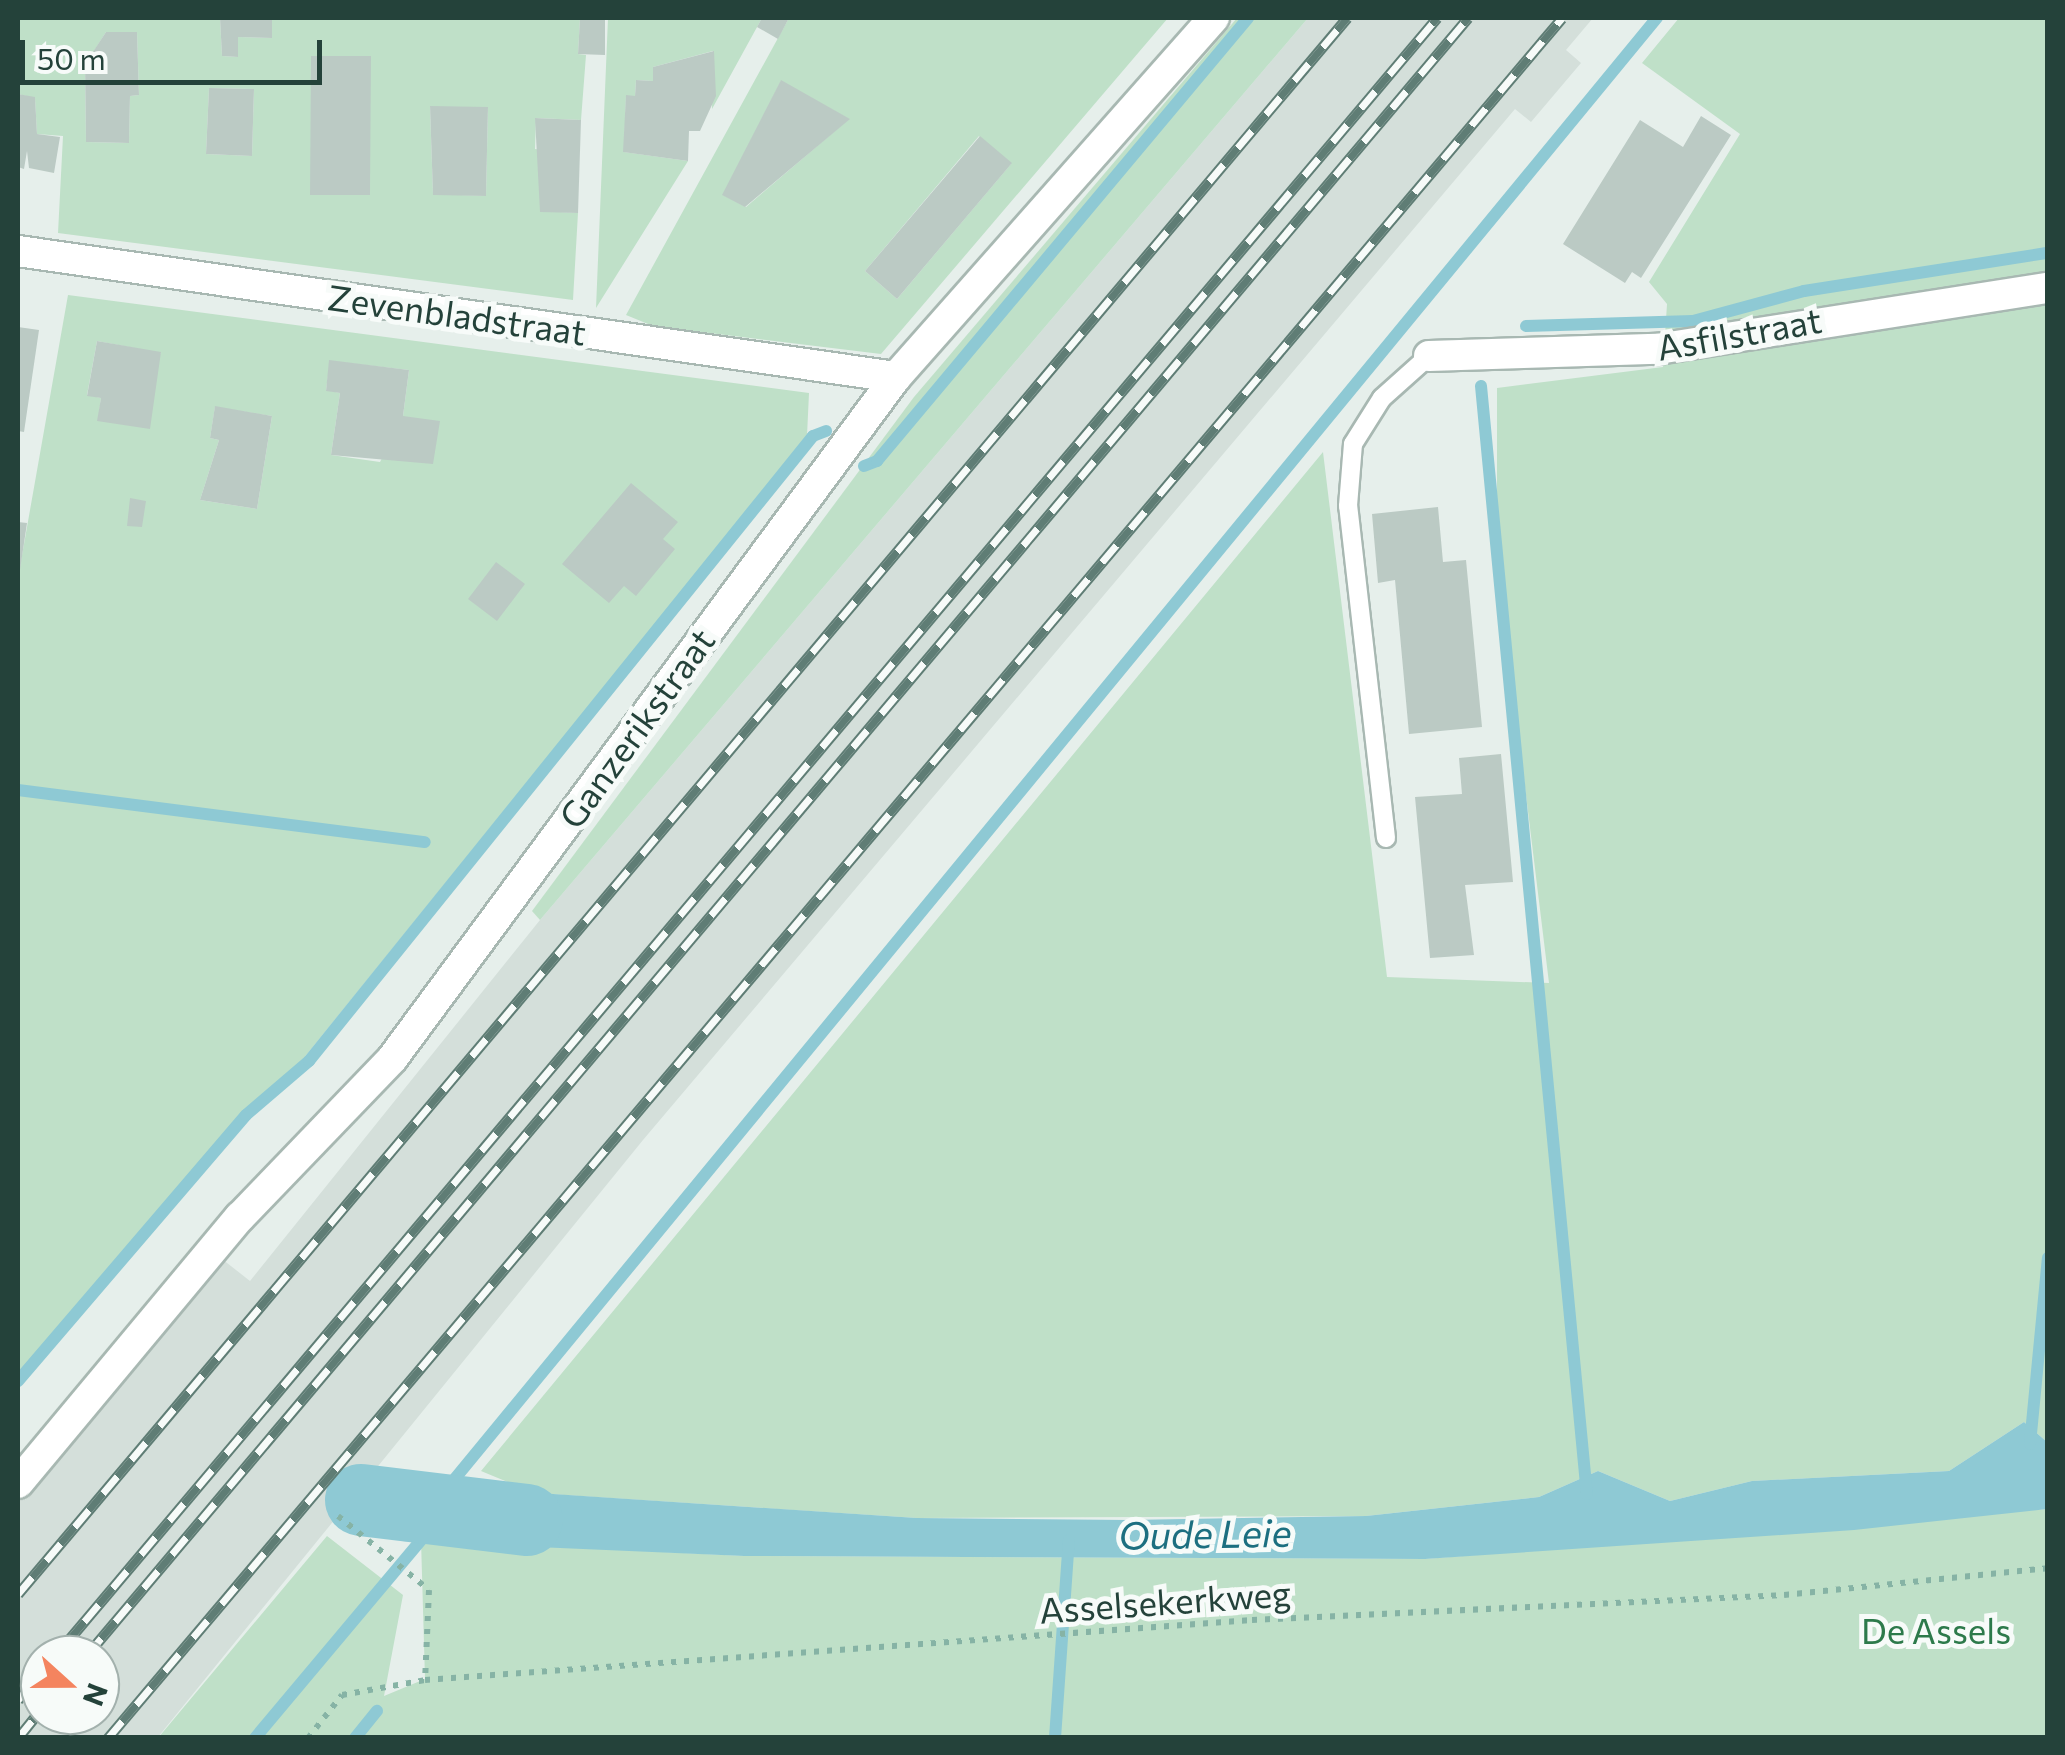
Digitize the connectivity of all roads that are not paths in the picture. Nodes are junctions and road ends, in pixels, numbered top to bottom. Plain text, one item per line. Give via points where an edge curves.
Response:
1 (1214, 18) edge
2 (18, 252) edge
3 (2048, 288) edge
4 (1429, 356) joint
5 (896, 377) junction
6 (1386, 838) dead end
7 (18, 1483) edge

1 - 5 street, Ganzerikstraat
2 - 5 street, Zevenbladstraat
3 - 4 street, Asfilstraat via 1657,350
4 - 6 lane via 1382,398 1353,444 1348,506
5 - 7 street, Ganzerikstraat via 392,1059 240,1217

